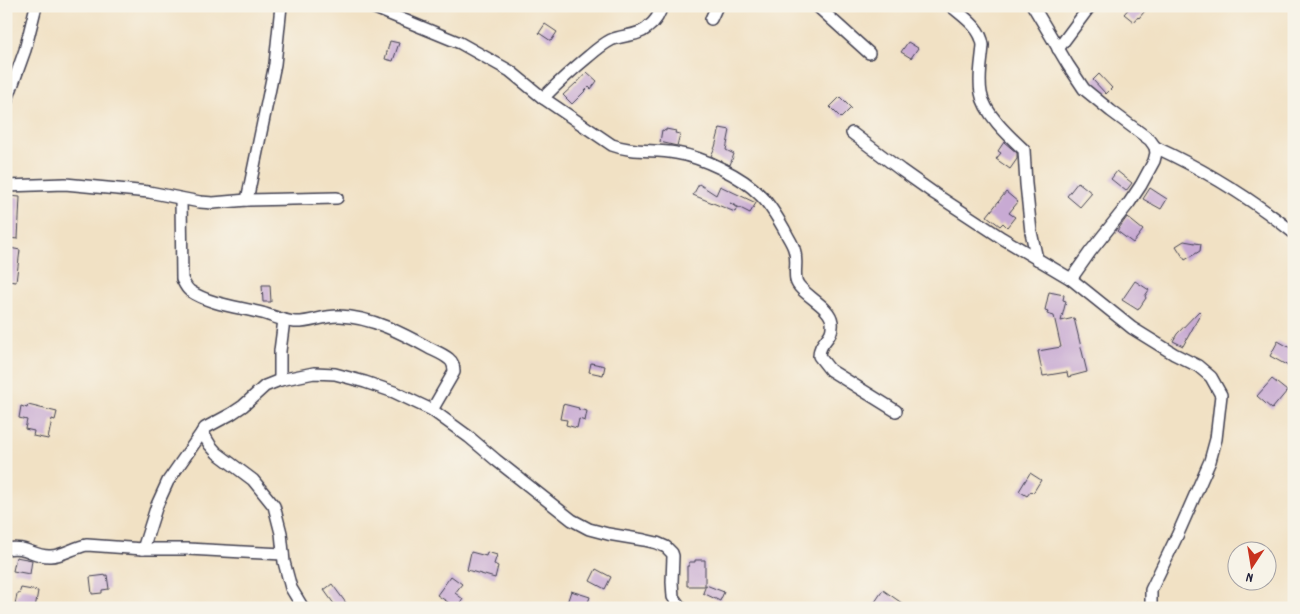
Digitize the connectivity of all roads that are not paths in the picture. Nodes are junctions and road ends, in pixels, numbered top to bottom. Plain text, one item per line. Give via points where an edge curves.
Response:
1 (36, 6) edge
2 (281, 6) edge
3 (370, 6) edge
4 (661, 6) edge
5 (717, 6) edge
6 (817, 6) edge
7 (952, 6) edge
8 (1033, 6) edge
9 (1090, 6) edge
10 (711, 19) dead end
11 (1058, 49) junction
12 (869, 53) dead end
13 (543, 98) junction
14 (6, 103) edge
15 (852, 133) dead end
16 (1155, 147) junction
17 (6, 186) edge
18 (337, 198) dead end
19 (181, 199) junction
20 (247, 200) junction
21 (1294, 234) edge
22 (1037, 259) junction
23 (1071, 279) junction
24 (284, 320) junction
25 (280, 380) junction
26 (432, 410) junction
27 (896, 411) dead end
28 (202, 432) junction
29 (6, 549) edge
30 (143, 549) junction
31 (283, 554) junction
32 (303, 608) edge
33 (681, 608) edge
34 (1151, 608) edge

1 - 14 street
2 - 20 street via 275,64
3 - 13 street via 460,43 510,71
4 - 13 street via 660,13 648,28 602,45
5 - 10 street
6 - 12 street
7 - 22 street via 974,26 983,40 980,81 988,111 1024,150 1031,232
8 - 11 street
9 - 11 street
11 - 16 street via 1084,89
13 - 27 street via 612,145 623,149 661,150 703,160 747,183 761,195 794,249 796,281 832,320 831,334 821,345 819,356 830,370
15 - 22 street via 900,170
16 - 21 street via 1204,171
16 - 23 street via 1154,161 1141,185
17 - 19 street via 65,184 149,192
18 - 20 street
19 - 20 street via 213,203
19 - 24 street via 182,279 187,290 215,302
22 - 23 street
23 - 34 street via 1152,342 1206,372 1221,395 1212,453 1151,590
24 - 25 street
24 - 26 street via 303,322 326,316 354,318 407,336 450,359 454,372
25 - 26 street via 314,373 335,374 394,392
25 - 28 street via 265,386 243,406
26 - 33 street via 572,520 589,529 666,547 673,556 673,597
28 - 30 street via 168,481 156,505
28 - 31 street via 217,453 253,480 274,506
29 - 30 street via 19,548 51,557 87,545
30 - 31 street via 188,548
31 - 32 street via 291,588

